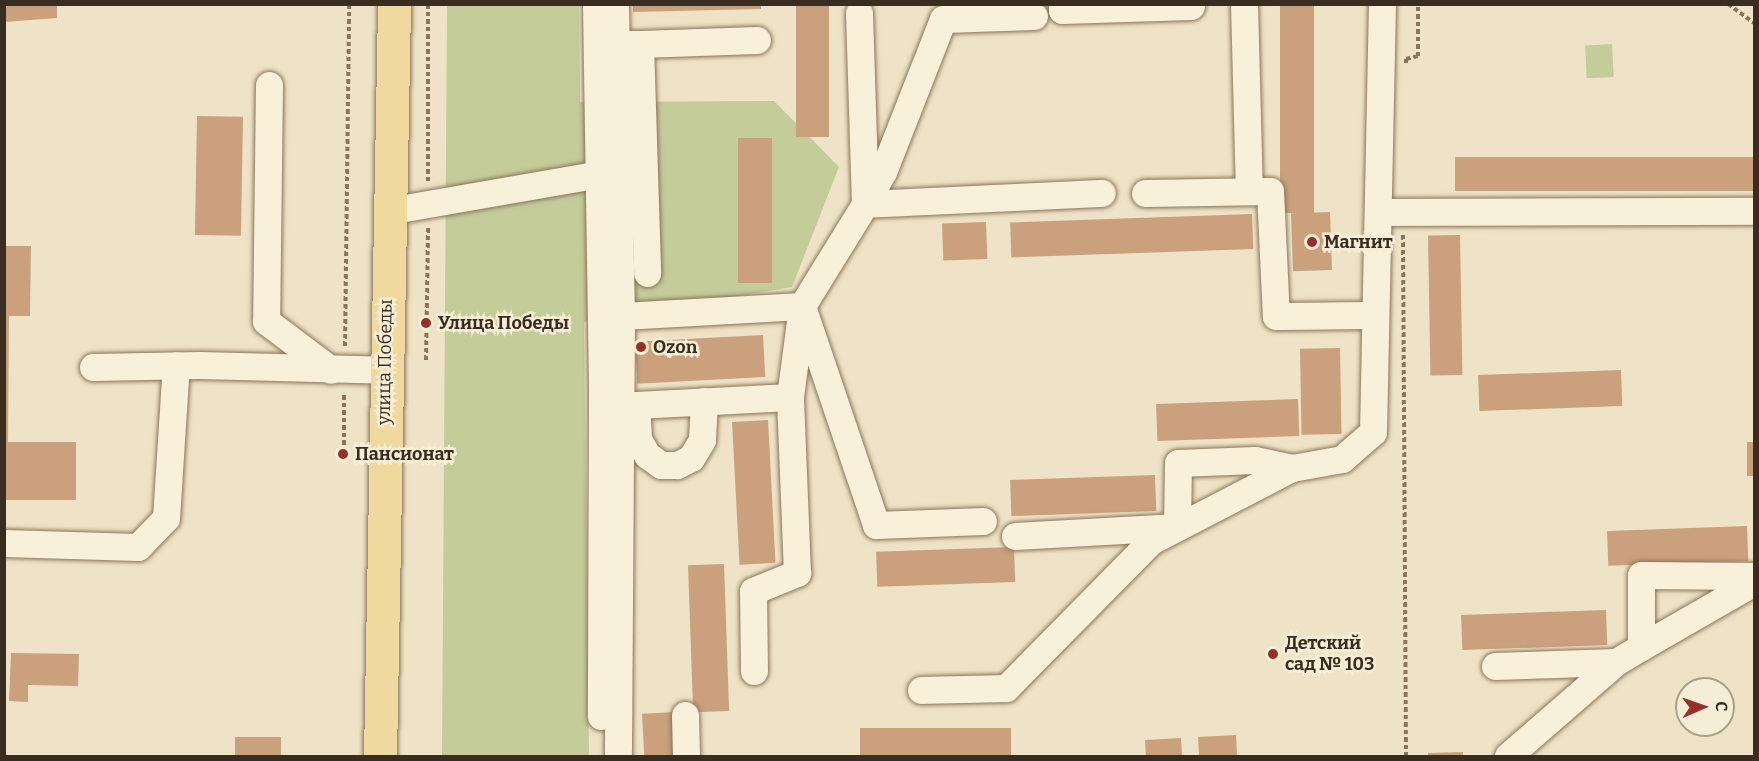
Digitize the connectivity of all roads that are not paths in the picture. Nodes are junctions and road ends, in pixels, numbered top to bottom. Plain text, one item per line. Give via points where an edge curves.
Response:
1 (394, 4) edge
2 (596, 4) edge
3 (615, 4) edge
4 (1062, 4) edge
5 (1244, 4) edge
6 (1382, 4) edge
7 (1191, 6) edge
8 (859, 13) dead end
9 (1034, 16) dead end
10 (757, 40) dead end
11 (618, 44) junction
12 (269, 85) dead end
13 (600, 174) junction
14 (1249, 190) junction
15 (1102, 193) dead end
16 (1145, 193) dead end
17 (865, 204) junction
18 (388, 211) junction
19 (1755, 211) edge
20 (1379, 212) junction
21 (647, 273) dead end
22 (802, 306) junction
23 (1374, 315) junction
24 (610, 317) junction
25 (176, 365) junction
26 (93, 367) dead end
27 (338, 370) junction
28 (385, 370) junction
29 (790, 397) junction
30 (704, 402) dead end
31 (1292, 468) junction
32 (983, 520) dead end
33 (1177, 527) junction
34 (1015, 536) dead end
35 (4, 543) edge
36 (1755, 576) edge
37 (1755, 582) edge
38 (1641, 647) junction
39 (1616, 662) junction
40 (1495, 666) dead end
41 (754, 671) dead end
42 (921, 690) dead end
43 (685, 715) dead end
44 (380, 756) edge
45 (600, 756) edge
46 (618, 756) edge
47 (686, 756) edge
48 (1508, 756) edge

1 - 18 main road, улица Победы
2 - 11 street
3 - 11 street
4 - 7 street via 1062,10
5 - 14 street
6 - 20 street
8 - 17 street
9 - 17 street via 943,19 883,172
10 - 11 street
11 - 13 street
11 - 21 street
11 - 24 street
12 - 27 street via 266,321
13 - 18 street
13 - 24 street
14 - 16 street
14 - 23 street via 1270,190 1275,316
15 - 17 street
17 - 22 street
18 - 28 main road, улица Победы
19 - 20 street
20 - 23 street
22 - 24 street
22 - 29 street
22 - 32 street via 876,525
23 - 31 street via 1373,432 1342,459
24 - 45 street
24 - 46 street
25 - 26 street
25 - 27 street
25 - 35 street via 166,518 138,547
27 - 28 street
28 - 44 main road, улица Победы
29 - 30 street
29 - 41 street via 796,573 753,591
31 - 33 street
31 - 33 street via 1255,460 1178,463
33 - 34 street
33 - 42 street via 1151,541 1006,688
36 - 38 street via 1641,575
37 - 38 street
38 - 39 street
39 - 40 street
39 - 48 street
43 - 47 street

